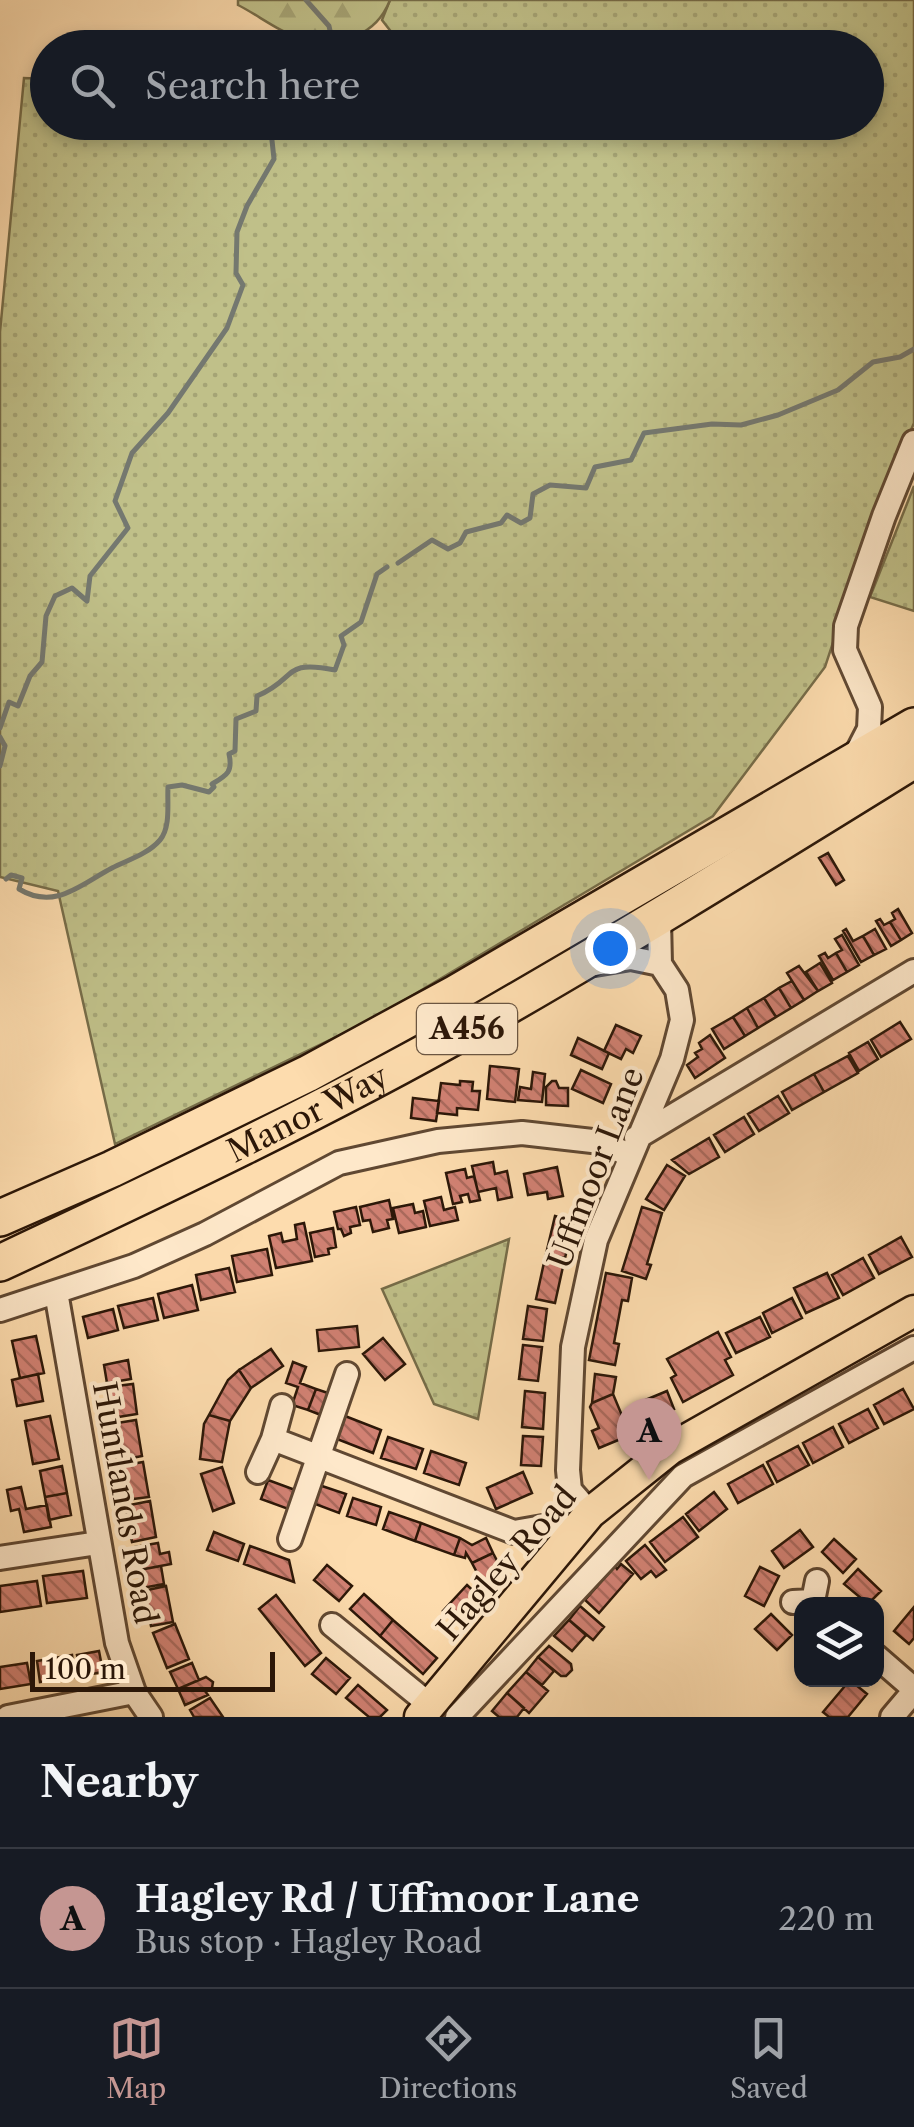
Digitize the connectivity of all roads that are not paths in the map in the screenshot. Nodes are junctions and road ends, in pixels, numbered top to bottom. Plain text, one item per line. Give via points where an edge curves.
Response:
1 (914, 442) edge
2 (870, 707) junction
3 (914, 716) edge
4 (914, 726) edge
5 (914, 760) edge
6 (852, 764) junction
7 (659, 919) junction
8 (660, 964) junction
9 (568, 969) junction
10 (914, 970) edge
11 (633, 1146) junction
12 (0, 1218) edge
13 (0, 1263) edge
14 (56, 1292) junction
15 (0, 1310) edge
16 (914, 1311) edge
17 (914, 1348) edge
18 (347, 1374) dead end
19 (282, 1406) dead end
20 (273, 1439) junction
21 (318, 1455) junction
22 (258, 1472) dead end
23 (580, 1524) junction
24 (290, 1539) dead end
25 (98, 1543) junction
26 (0, 1558) edge
27 (332, 1625) dead end
28 (884, 1663) edge
29 (464, 1687) junction
30 (914, 1690) edge
31 (134, 1692) junction
32 (436, 1713) edge
33 (35, 1716) edge
34 (8, 1717) edge
35 (152, 1717) edge
36 (892, 1717) edge

1 - 2 street via 846,626 844,650
2 - 3 street
2 - 6 street via 869,729
4 - 6 highway, Manor Way / A456
5 - 7 highway, Manor Way / A456
6 - 12 highway, Manor Way / A456 via 307,1074
7 - 8 street, Uffmoor Lane
7 - 9 highway, Manor Way / A456
8 - 9 street via 630,958
8 - 11 street, Uffmoor Lane via 677,990 682,1020
9 - 13 highway, Manor Way / A456 via 322,1106
10 - 11 street
11 - 14 street via 522,1133 438,1141 339,1162 205,1234
11 - 23 street, Uffmoor Lane via 596,1240 573,1347 568,1470
14 - 15 street
14 - 25 street, Huntlands Road
16 - 23 main road, Hagley Road via 670,1449
17 - 29 street, Hagley Road via 683,1476
18 - 21 street
19 - 20 street
20 - 21 street
20 - 22 street
21 - 23 street via 514,1532
21 - 24 street
23 - 29 main road, Hagley Road
25 - 26 street
25 - 31 street, Huntlands Road via 117,1643
27 - 32 street
28 - 30 street
29 - 32 main road, Hagley Road
30 - 36 street
31 - 33 street
31 - 35 street, Huntlands Road
33 - 34 street

